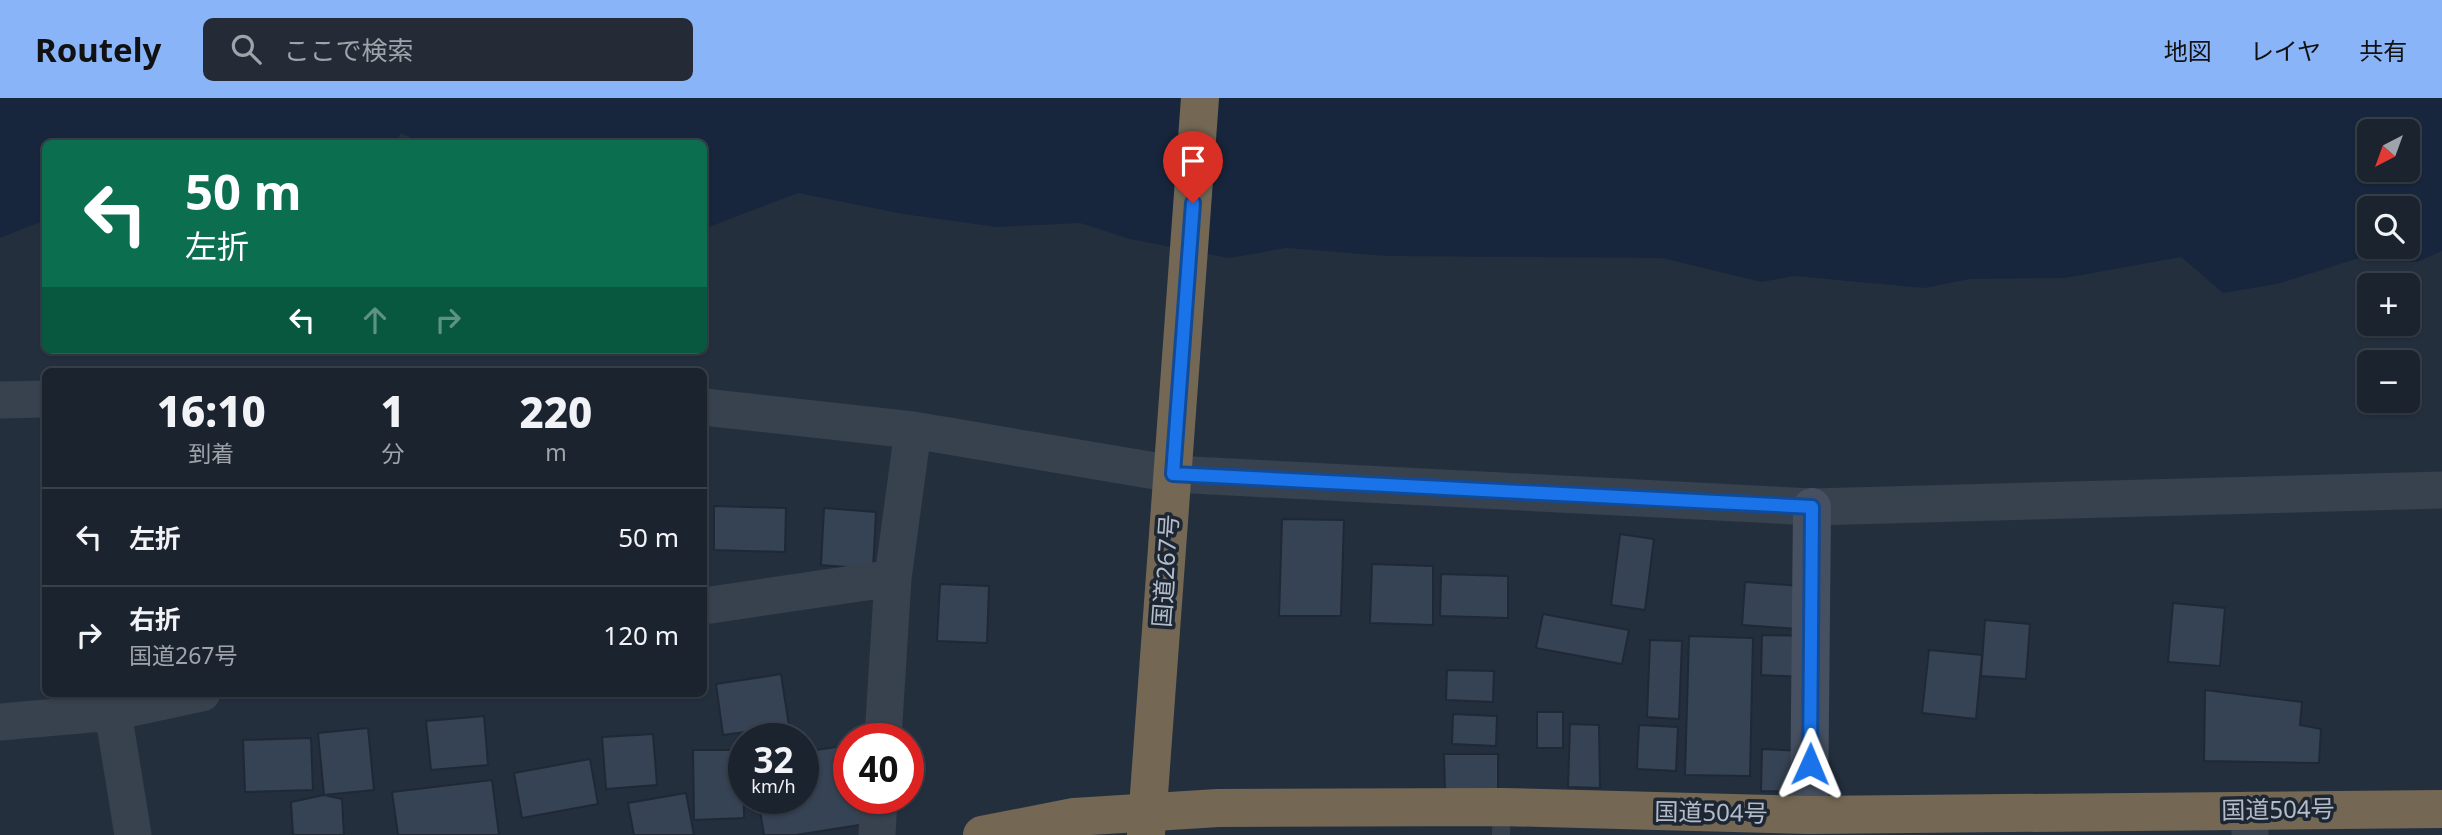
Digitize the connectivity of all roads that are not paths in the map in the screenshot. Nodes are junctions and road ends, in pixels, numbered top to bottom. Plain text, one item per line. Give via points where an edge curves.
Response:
1 (1200, 98) edge
2 (42, 399) edge
3 (0, 400) edge
4 (707, 407) edge
5 (913, 430) junction
6 (1175, 457) junction
7 (2442, 490) edge
8 (1812, 507) junction
9 (893, 578) junction
10 (707, 606) edge
11 (174, 697) edge
12 (125, 704) edge
13 (0, 722) edge
14 (884, 723) edge
15 (2442, 809) edge
16 (878, 814) edge
17 (1502, 821) edge
18 (2249, 823) edge
19 (1147, 824) edge
20 (1809, 825) edge
21 (132, 835) edge
22 (877, 835) edge
23 (982, 835) edge

1 - 6 highway, 国道267号
2 - 3 street
4 - 5 street
5 - 6 street
5 - 9 street
6 - 8 street
6 - 19 highway, 国道267号
7 - 8 street
8 - 20 street
9 - 10 street
9 - 14 street
11 - 12 street
12 - 13 street
12 - 21 street
15 - 18 highway, 国道504号
16 - 22 street
17 - 19 highway, 国道504号 via 1218,808
17 - 20 highway, 国道504号
18 - 20 highway, 国道504号
19 - 23 highway, 国道504号 via 1074,817

